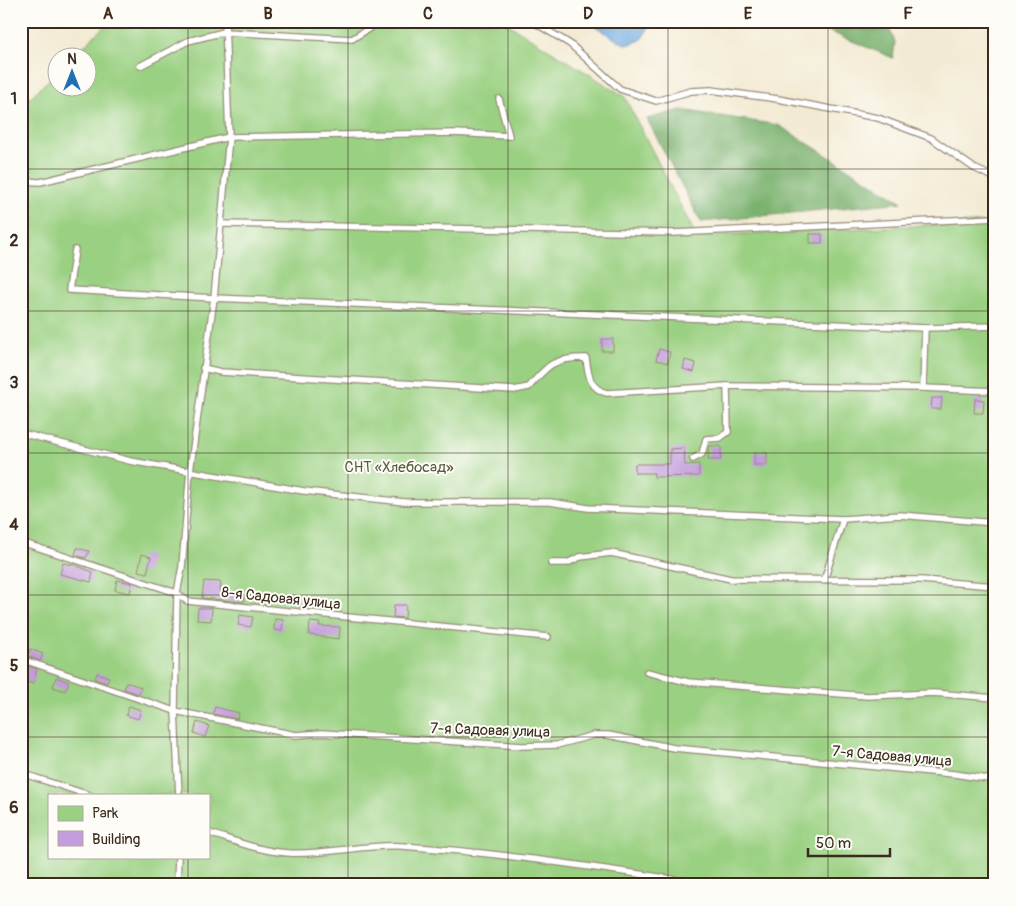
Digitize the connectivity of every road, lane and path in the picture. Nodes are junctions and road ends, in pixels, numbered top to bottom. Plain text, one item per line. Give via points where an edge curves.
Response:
1 (225, 21) edge
2 (381, 21) edge
3 (532, 21) edge
4 (224, 32) junction
5 (140, 66) dead end
6 (499, 99) dead end
7 (229, 136) junction
8 (995, 178) edge
9 (21, 181) edge
10 (995, 218) edge
11 (222, 224) junction
12 (75, 250) dead end
13 (214, 298) junction
14 (995, 326) edge
15 (925, 328) junction
16 (203, 368) junction
17 (727, 386) junction
18 (923, 388) junction
19 (995, 391) edge
20 (21, 433) edge
21 (693, 458) dead end
22 (190, 471) junction
23 (843, 519) junction
24 (995, 523) edge
25 (21, 542) edge
26 (551, 562) dead end
27 (824, 581) junction
28 (995, 586) edge
29 (177, 593) junction
30 (548, 637) dead end
31 (21, 659) edge
32 (647, 672) dead end
33 (995, 698) edge
34 (175, 711) junction
35 (21, 773) edge
36 (995, 780) edge
37 (86, 794) edge
38 (179, 794) edge
39 (210, 833) edge
40 (178, 858) edge
41 (177, 885) edge
42 (713, 885) edge

1 - 4 lane
2 - 4 lane via 352,39
3 - 8 lane via 570,44 620,89 656,101 691,91 711,90 878,118 931,138 974,168
4 - 5 lane via 188,41
4 - 7 lane
6 - 7 lane via 509,136 455,133
7 - 9 lane via 40,182
7 - 11 lane
10 - 11 lane via 673,233
11 - 13 lane
12 - 13 lane via 69,290
13 - 15 lane
13 - 16 lane
14 - 15 lane
15 - 18 lane
16 - 17 lane via 221,372 514,390 529,387 553,362 586,358 588,377 604,392
16 - 22 lane
17 - 18 lane
17 - 21 lane via 728,432 720,438 706,439 702,454
18 - 19 lane
20 - 22 lane via 130,461
22 - 23 lane via 304,491 404,502 550,502 588,508
22 - 29 lane
23 - 24 lane via 900,515
23 - 27 lane
25 - 29 lane, 8-я Садовая улица
26 - 27 lane via 567,563 580,557 611,553 731,579
27 - 28 lane via 921,580
29 - 30 lane, 8-я Садовая улица via 187,601
29 - 34 lane
31 - 34 lane, 7-я Садовая улица
32 - 33 lane via 688,682 839,694 933,693
34 - 36 lane, 7-я Садовая улица via 296,734 322,732 522,746 557,745 608,734 674,748
34 - 38 lane
35 - 37 lane
39 - 42 lane via 268,851 312,853 369,846 402,846
40 - 41 lane

